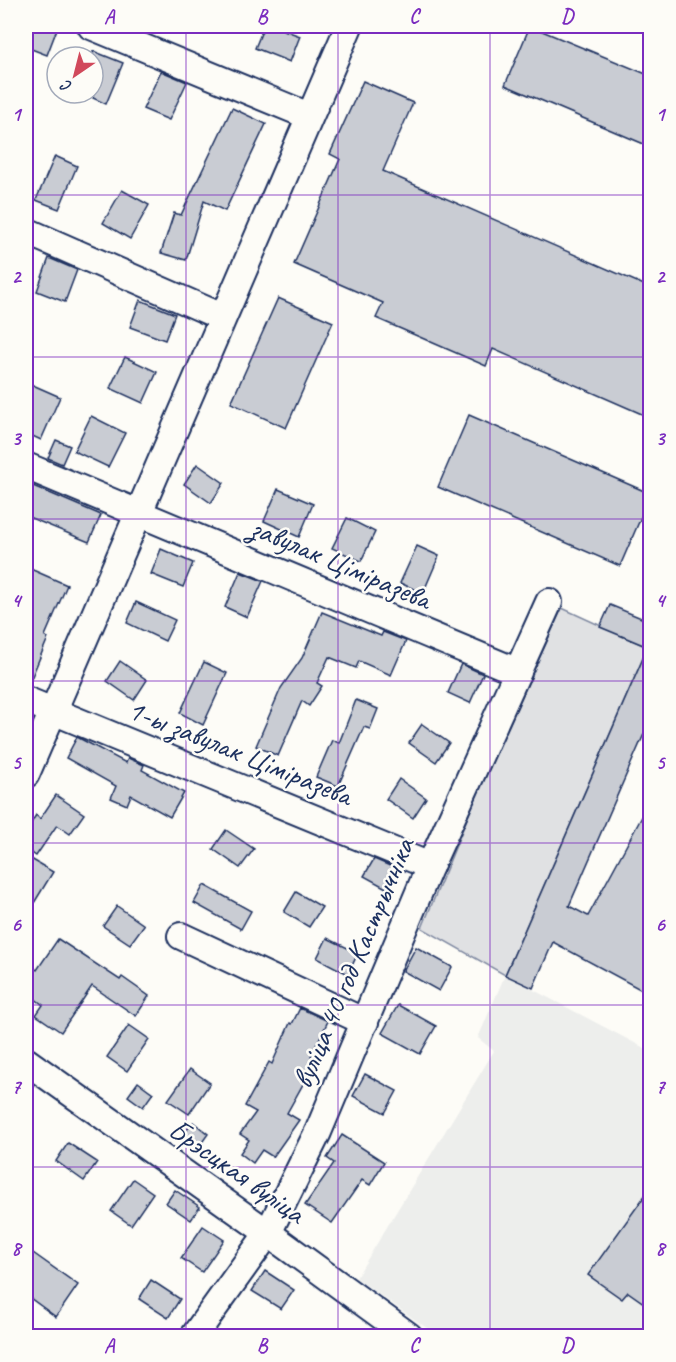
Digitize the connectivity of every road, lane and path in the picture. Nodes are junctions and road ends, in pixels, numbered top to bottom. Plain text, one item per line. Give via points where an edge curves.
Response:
1 (91, 26) edge
2 (349, 26) edge
3 (309, 116) junction
4 (26, 231) edge
5 (222, 317) junction
6 (26, 466) edge
7 (138, 514) junction
8 (549, 602) dead end
9 (518, 672) junction
10 (26, 700) edge
11 (53, 712) junction
12 (26, 774) edge
13 (430, 866) junction
14 (181, 936) dead end
15 (364, 1022) junction
16 (26, 1061) edge
17 (268, 1233) junction
18 (195, 1336) edge
19 (409, 1336) edge

1 - 3 street
2 - 3 street
3 - 5 street
4 - 5 street
5 - 7 street
6 - 7 street, завулак Ціміразева
7 - 9 street, завулак Ціміразева
7 - 11 street
8 - 9 street, вуліца 40 год Кастрычніка
9 - 13 street, вуліца 40 год Кастрычніка
10 - 11 street, 1-ы завулак Ціміразева
11 - 12 street
11 - 13 street, 1-ы завулак Ціміразева
13 - 15 street, вуліца 40 год Кастрычніка
14 - 15 street
15 - 17 street, вуліца 40 год Кастрычніка via 318,1132
16 - 17 street, Брэсцкая вуліца
17 - 18 street, вуліца 40 год Кастрычніка
17 - 19 street, Брэсцкая вуліца

